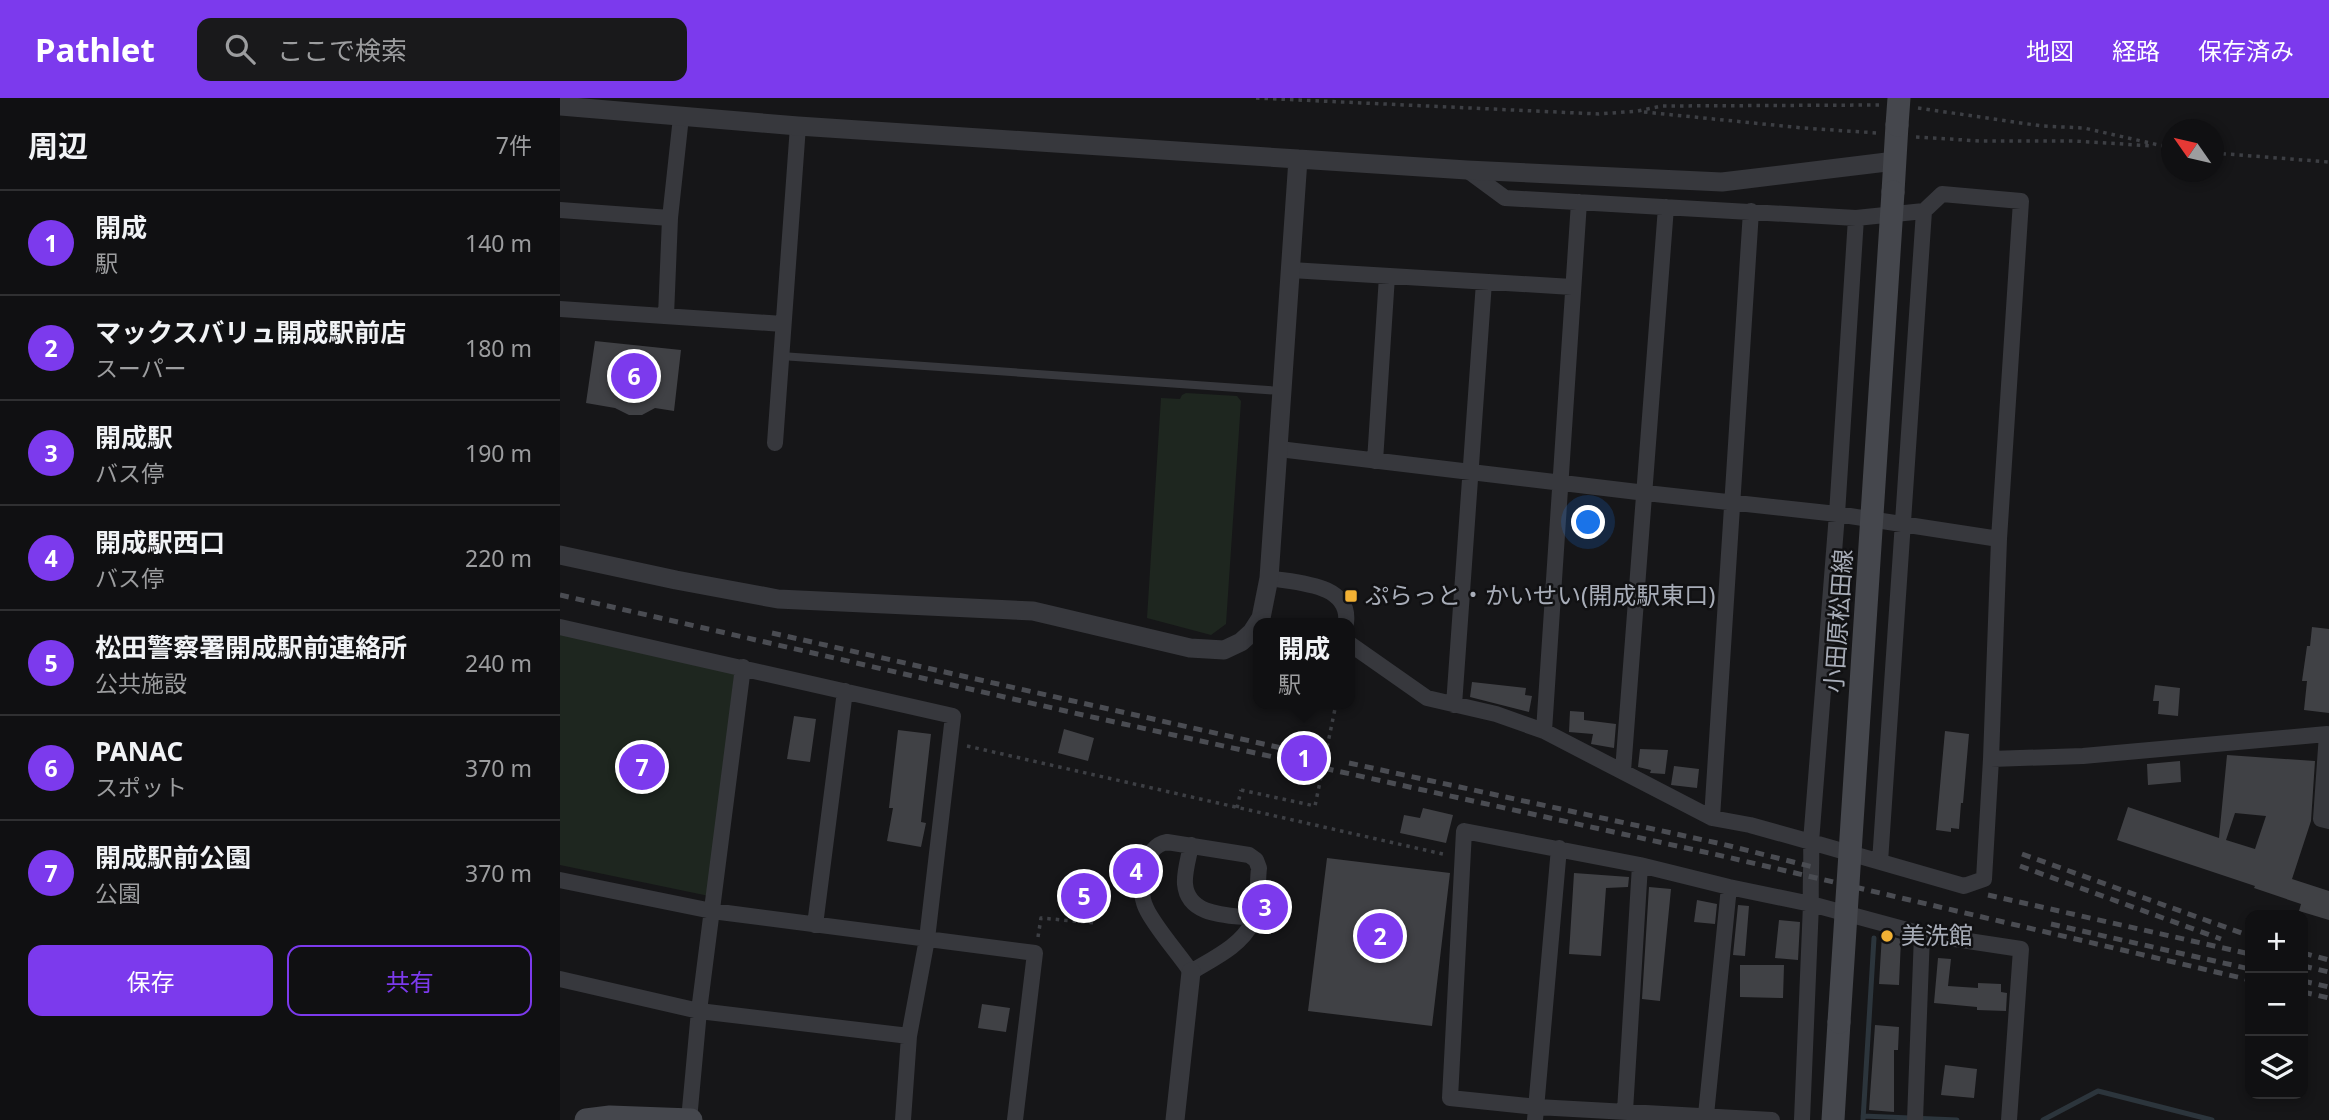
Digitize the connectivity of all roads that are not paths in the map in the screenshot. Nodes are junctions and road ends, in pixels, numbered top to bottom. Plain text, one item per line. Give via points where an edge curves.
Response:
1 (560, 106) edge
2 (1896, 109) edge
3 (681, 117) junction
4 (798, 126) junction
5 (1298, 159) junction
6 (1895, 161) junction
7 (1467, 170) junction
8 (1579, 202) junction
9 (1666, 207) junction
10 (560, 210) edge
11 (1751, 211) junction
12 (1924, 211) junction
13 (670, 218) junction
14 (1856, 218) junction
15 (1291, 270) junction
16 (1387, 276) junction
17 (1484, 282) junction
18 (1572, 287) junction
19 (560, 309) edge
20 (666, 316) junction
21 (783, 324) junction
22 (781, 356) junction
23 (1282, 392) junction
24 (775, 443) dead end
25 (1279, 449) junction
26 (1375, 461) junction
27 (1470, 472) junction
28 (1561, 483) junction
29 (1646, 493) junction
30 (1734, 502) junction
31 (1838, 513) junction
32 (1902, 524) junction
33 (1999, 539) junction
34 (560, 555) edge
35 (1269, 578) junction
36 (1265, 618) edge
37 (1347, 618) edge
38 (560, 627) edge
39 (1253, 631) edge
40 (1355, 648) edge
41 (743, 667) junction
42 (845, 691) junction
43 (1454, 705) junction
44 (1544, 732) junction
45 (1991, 759) junction
46 (1623, 771) junction
47 (1712, 818) junction
48 (2329, 821) edge
49 (1811, 842) junction
50 (1191, 845) junction
51 (1559, 848) junction
52 (1880, 862) junction
53 (1640, 865) junction
54 (560, 880) edge
55 (1729, 887) junction
56 (1811, 904) junction
57 (712, 911) junction
58 (1253, 918) junction
59 (815, 925) junction
60 (1922, 934) junction
61 (927, 939) junction
62 (1191, 972) junction
63 (560, 979) edge
64 (699, 1011) junction
65 (909, 1036) junction
66 (1625, 1111) junction
67 (1536, 1113) edge
68 (1706, 1115) junction
69 (586, 1120) edge
70 (690, 1120) edge
71 (903, 1120) edge
72 (1015, 1120) edge
73 (1175, 1120) edge
74 (1772, 1120) edge
75 (1802, 1120) edge
76 (1833, 1120) edge
77 (1915, 1120) edge
78 (2009, 1120) edge

1 - 3 street
2 - 6 main road, 小田原松田線
3 - 4 street
3 - 13 street
4 - 5 street
4 - 21 street
5 - 7 street
5 - 15 street
6 - 7 street via 1722,182
6 - 76 main road, 小田原松田線, bridge
7 - 8 street via 1505,198
8 - 9 street
8 - 18 street
9 - 11 street
9 - 29 street
10 - 13 street
11 - 14 street
11 - 30 street
12 - 14 street
12 - 32 street
12 - 33 street via 1942,194 2021,201
13 - 20 street
14 - 31 street
15 - 16 street
15 - 23 street
16 - 17 street
16 - 26 street
17 - 18 street
17 - 27 street
18 - 28 street
19 - 20 street
20 - 21 street
21 - 22 street
22 - 23 lane
22 - 24 street
23 - 25 street
25 - 26 street
25 - 35 street
26 - 27 street
27 - 28 street
27 - 43 street
28 - 29 street
28 - 44 street
29 - 30 street
29 - 46 street
30 - 31 street
30 - 47 street
31 - 32 street
31 - 49 street
32 - 33 street
32 - 52 street
33 - 45 street
34 - 39 street via 778,599 1033,611 1190,648 1224,650
35 - 36 street
35 - 37 street via 1323,588 1341,600
38 - 41 street
40 - 43 street via 1427,698
41 - 42 street
41 - 57 street
42 - 59 street
42 - 61 street via 953,716
43 - 44 street
44 - 46 street
45 - 48 street via 2083,757 2327,734 2321,818
45 - 52 street via 1984,879 1964,886
46 - 47 street
47 - 49 street
49 - 52 street
49 - 56 street
50 - 58 street via 1185,884 1189,901 1204,911
50 - 58 street via 1256,860
50 - 62 street via 1158,843 1146,859 1142,892 1145,907
51 - 53 street
51 - 67 street
51 - 67 street via 1464,831 1450,1098
53 - 55 street
53 - 66 street
54 - 57 street
55 - 56 street
55 - 68 street
56 - 60 street
56 - 75 street
57 - 59 street
57 - 64 street
58 - 62 street via 1244,936
59 - 61 street
60 - 77 street
60 - 78 street via 2021,949
61 - 65 street
61 - 72 street via 1035,953
62 - 73 street
63 - 64 street
64 - 65 street
64 - 70 street
65 - 71 street
66 - 67 street
66 - 68 street
68 - 74 street
69 - 70 main road

